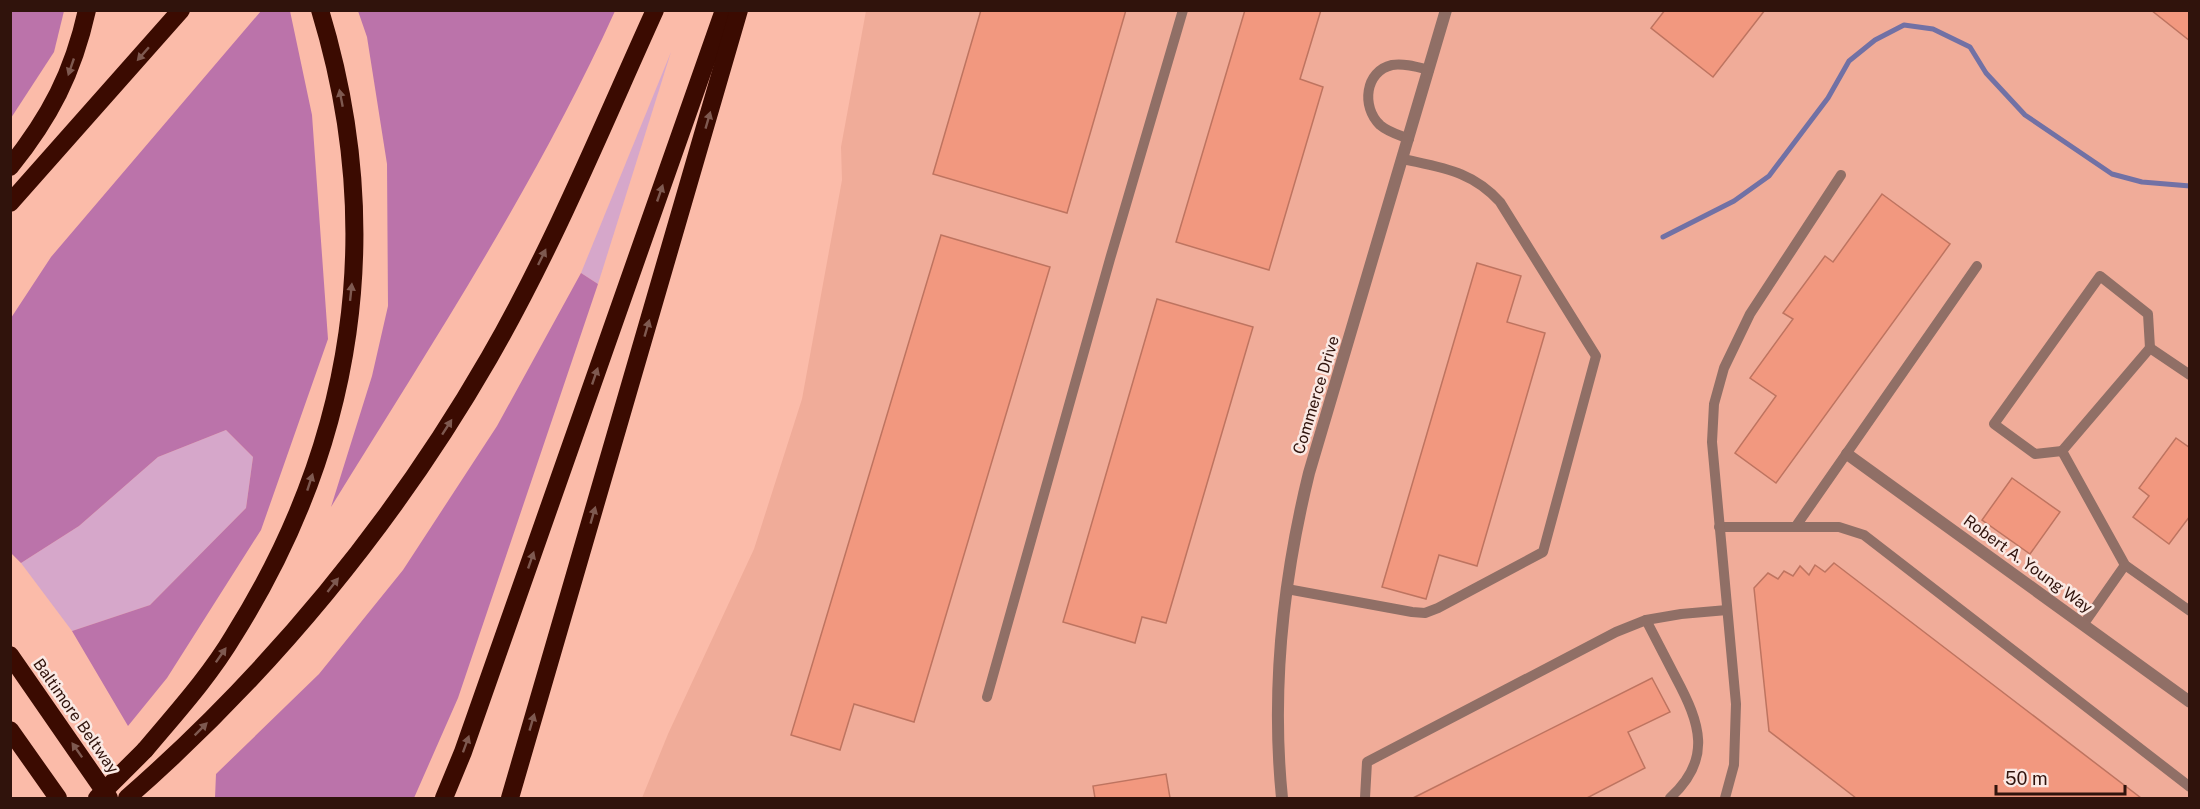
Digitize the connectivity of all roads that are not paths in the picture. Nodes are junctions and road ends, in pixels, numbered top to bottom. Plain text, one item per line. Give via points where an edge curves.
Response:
1 (87, 10) edge
2 (181, 10) edge
3 (320, 10) edge
4 (655, 10) edge
5 (724, 10) edge
6 (740, 10) edge
7 (1182, 10) edge
8 (1446, 10) edge
9 (1429, 70) junction
10 (1409, 139) junction
11 (1403, 159) junction
12 (10, 167) edge
13 (37, 175) junction
14 (1841, 175) dead end
15 (10, 203) edge
16 (10, 216) edge
17 (1977, 266) dead end
18 (2150, 348) junction
19 (2190, 375) edge
20 (2062, 451) junction
21 (1847, 454) junction
22 (1796, 526) junction
23 (1719, 527) junction
24 (2125, 565) junction
25 (1287, 589) junction
26 (1727, 610) junction
27 (2190, 611) edge
28 (1646, 620) junction
29 (2083, 625) junction
30 (10, 655) edge
31 (987, 697) dead end
32 (2190, 702) edge
33 (10, 730) edge
34 (2190, 788) edge
35 (58, 798) edge
36 (97, 798) edge
37 (109, 798) edge
38 (127, 798) edge
39 (444, 798) edge
40 (510, 798) edge
41 (1282, 798) edge
42 (1365, 798) edge
43 (1670, 798) edge
44 (1725, 798) edge

1 -> 12 highway via 67,78 47,116
2 -> 13 highway
36 -> 3 highway, bridge via 145,750 200,685 233,637 290,534 325,437 346,352 355,216 353,173 338,78
38 -> 4 highway via 160,770 301,624 428,455 489,358 537,268
39 -> 5 highway
40 -> 6 highway
7 - 31 lane
8 - 9 street, Commerce Drive
9 - 10 street, Commerce Drive
9 - 10 lane via 1390,65 1379,71 1367,92 1370,110 1379,124
10 - 11 street, Commerce Drive
11 - 25 street, Commerce Drive via 1309,473
11 - 25 lane via 1456,172 1487,188 1500,202 1596,356 1543,552 1425,613
13 - 15 highway
13 - 16 highway
14 - 23 lane via 1750,314 1724,368 1714,404 1712,442
17 - 21 lane
18 - 19 lane
18 - 20 lane
18 - 20 lane via 2148,314 2100,276 1994,424 2035,454
20 - 24 lane
21 - 22 lane
21 - 29 street, Robert A. Young Way
22 - 23 lane
22 - 34 lane via 1839,528 1864,535
23 - 26 lane
24 - 27 lane
24 - 29 lane
25 - 41 street, Commerce Drive via 1278,702
26 - 28 lane
26 - 44 lane via 1736,736 1734,765
28 - 42 lane via 1367,762
28 - 43 lane via 1692,708 1699,731 1694,766 1686,783
29 - 32 street, Robert A. Young Way
37 -> 30 highway, Baltimore Beltway
33 - 35 highway

